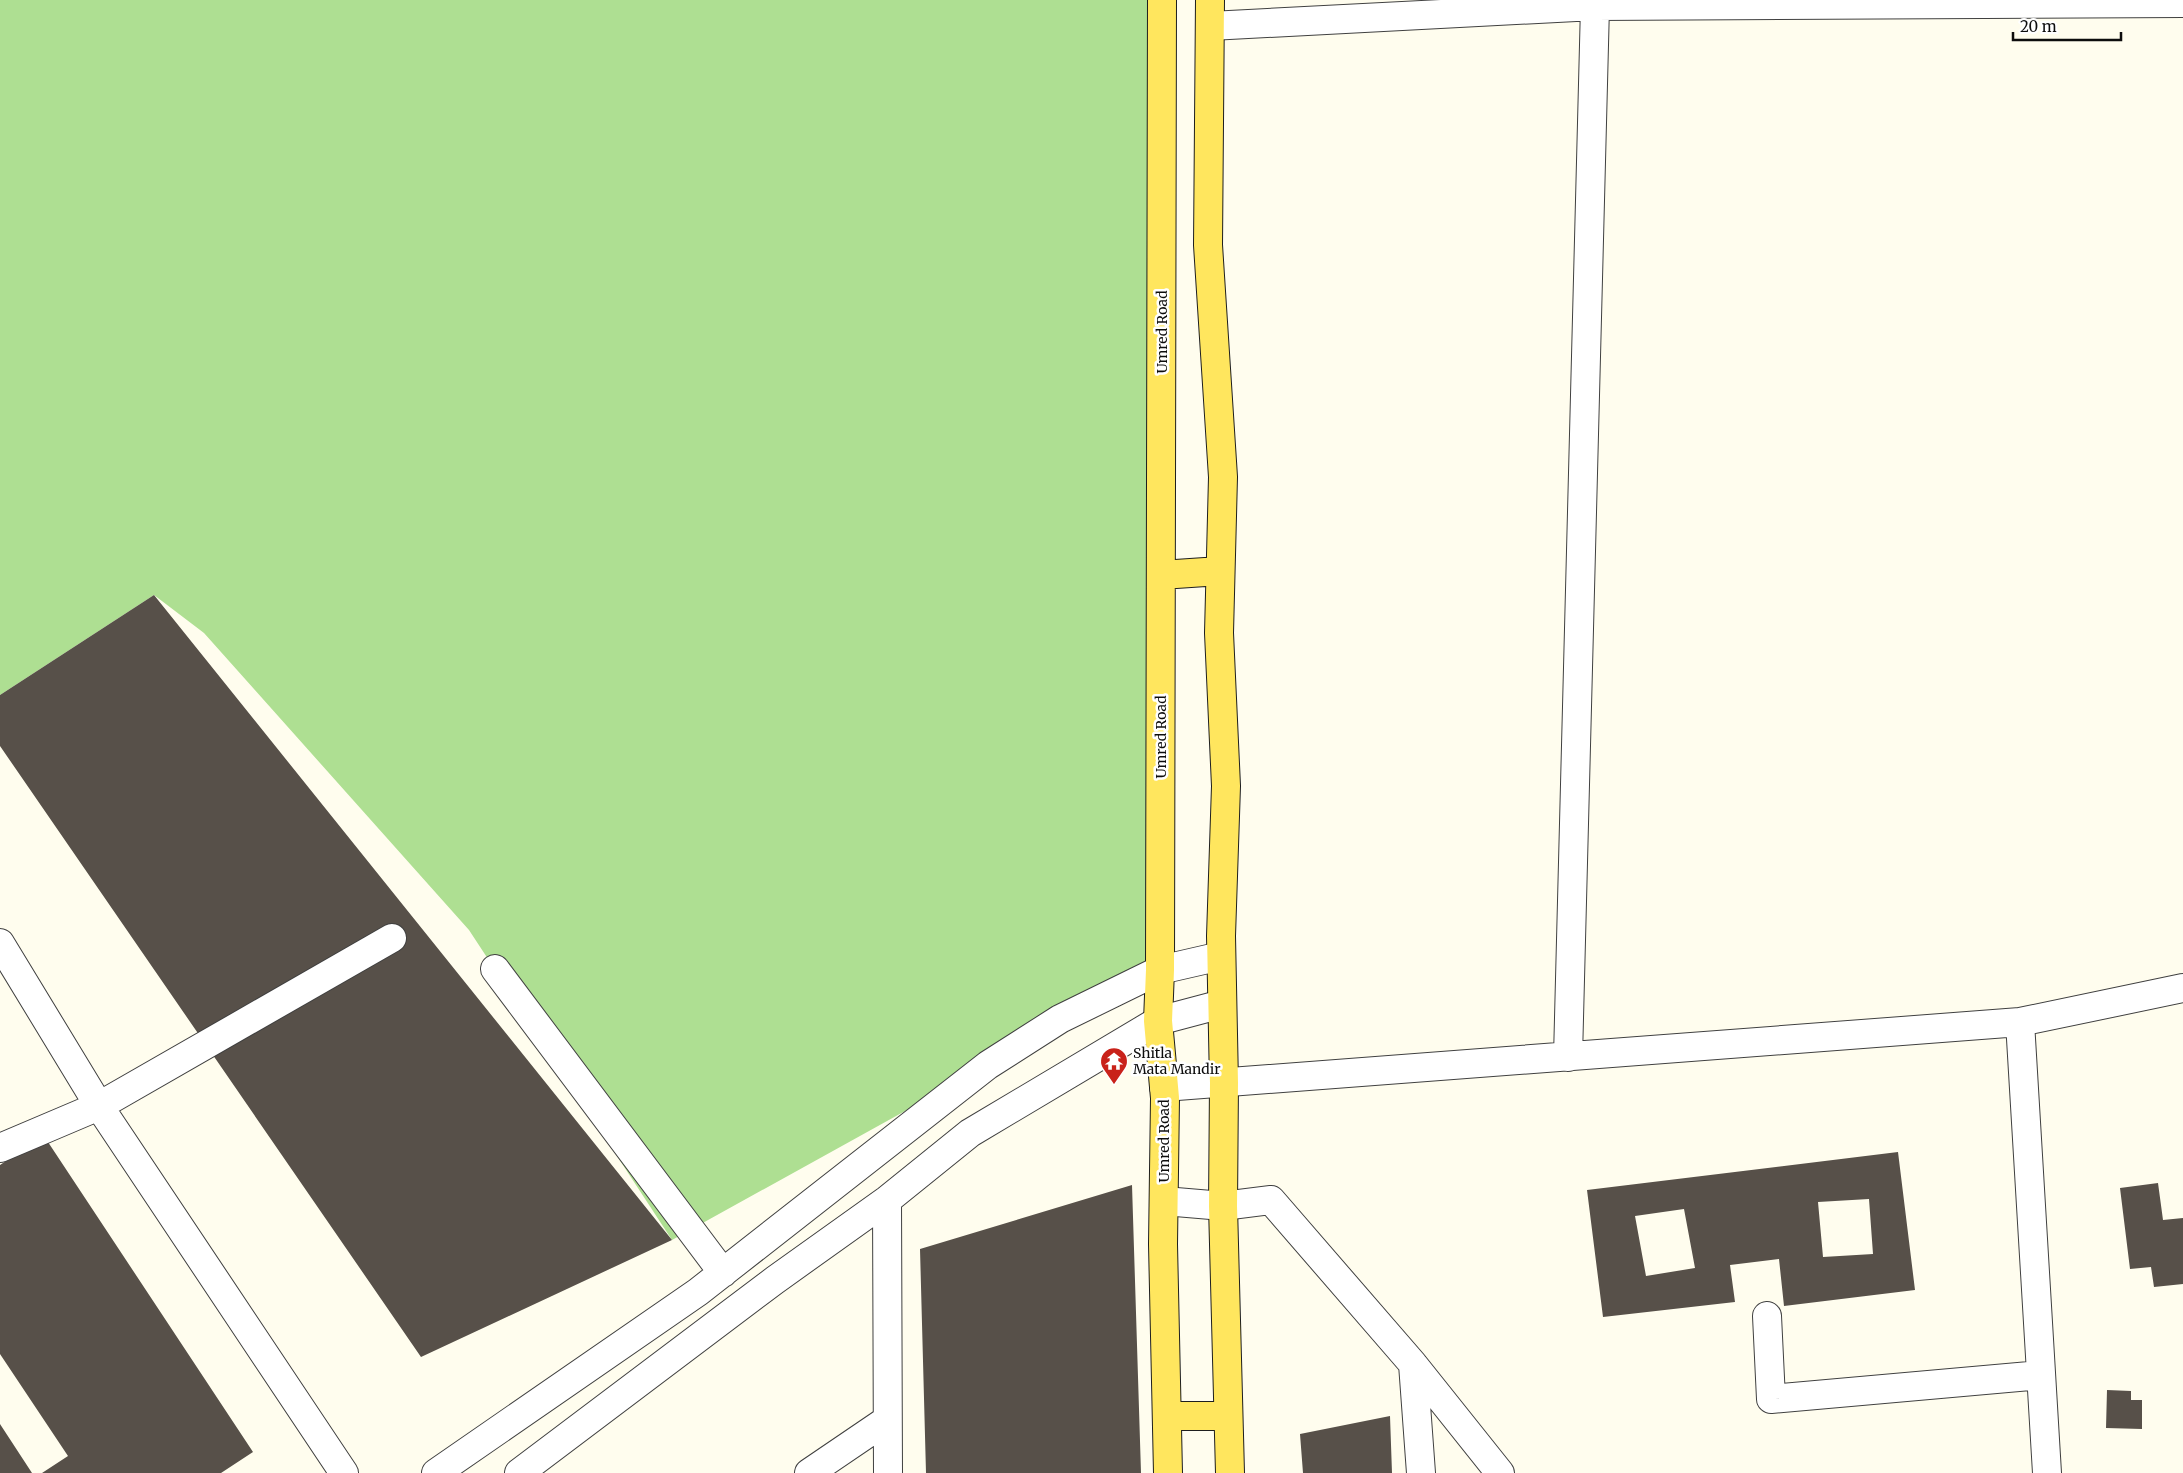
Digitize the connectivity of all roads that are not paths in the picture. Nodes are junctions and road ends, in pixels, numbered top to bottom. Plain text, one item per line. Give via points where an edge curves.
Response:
1 (1162, 0) edge
2 (1595, 3) edge
3 (2183, 3) edge
4 (1210, 13) edge
5 (1220, 571) junction
6 (1161, 575) junction
7 (392, 938) dead end
8 (0, 943) edge
9 (1221, 956) junction
10 (495, 969) dead end
11 (1160, 970) junction
12 (2183, 988) edge
13 (1222, 1004) junction
14 (1158, 1022) junction
15 (2020, 1022) junction
16 (1568, 1057) junction
17 (1224, 1083) junction
18 (1164, 1087) junction
19 (99, 1106) junction
20 (0, 1148) edge
21 (887, 1200) junction
22 (1164, 1201) junction
23 (1222, 1206) junction
24 (723, 1273) junction
25 (1767, 1316) dead end
26 (1413, 1364) junction
27 (2041, 1375) junction
28 (1167, 1416) junction
29 (1228, 1416) junction
30 (887, 1420) junction
31 (344, 1473) edge
32 (436, 1473) edge
33 (519, 1473) edge
34 (809, 1473) edge
35 (888, 1473) edge
36 (1168, 1473) edge
37 (1230, 1473) edge
38 (1421, 1473) edge
39 (1500, 1473) edge
40 (2046, 1473) edge

1 - 6 main road, Umred Road
2 - 3 street
2 - 4 street
2 - 16 street
4 - 5 main road via 1208,245 1223,477
5 - 6 main road
5 - 9 main road via 1219,633 1226,786
6 - 11 main road, Umred Road
7 - 19 street
8 - 19 street
9 - 11 street
9 - 13 main road
10 - 24 street
11 - 14 main road, Umred Road
11 - 24 street via 1060,1019 988,1065
12 - 15 street
13 - 14 street
13 - 17 main road
14 - 18 main road, Umred Road
14 - 21 street via 970,1133
15 - 16 street
15 - 27 street
16 - 17 street
17 - 18 street
17 - 23 main road
18 - 22 main road, Umred Road
19 - 20 street
19 - 31 street
21 - 30 street
21 - 33 street
22 - 23 street
22 - 28 main road, Umred Road
23 - 26 street via 1271,1200
23 - 29 main road
24 - 32 street
25 - 27 street via 1771,1399
26 - 38 street
26 - 39 street
27 - 40 street
28 - 29 main road
28 - 36 main road, Umred Road
29 - 37 main road
30 - 34 street
30 - 35 street

